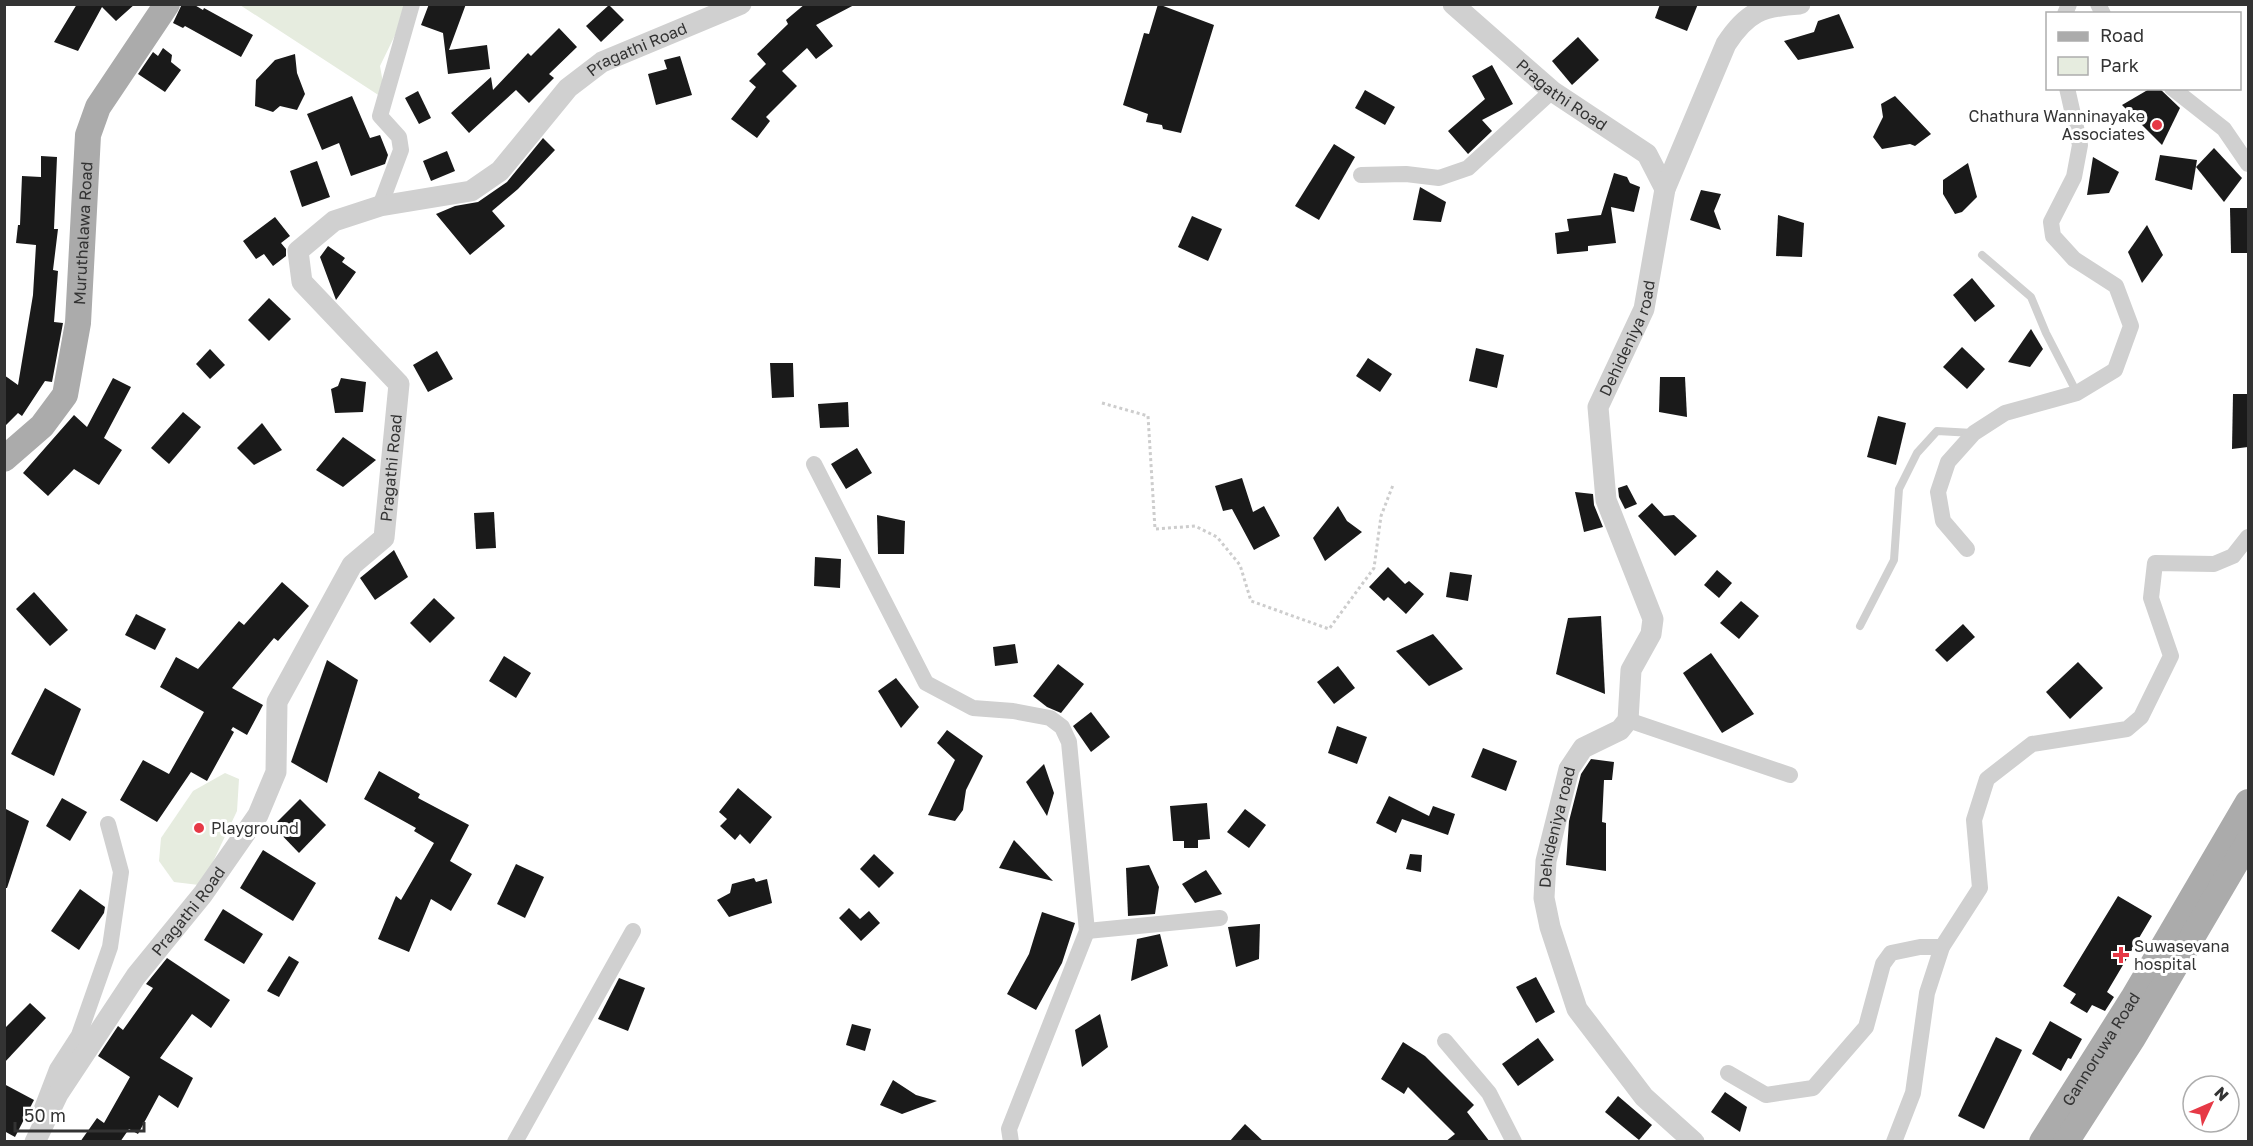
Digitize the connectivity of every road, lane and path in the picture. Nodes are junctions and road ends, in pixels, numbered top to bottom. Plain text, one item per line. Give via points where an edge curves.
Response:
1 (166, 4) edge
2 (412, 4) edge
3 (741, 4) edge
4 (1453, 4) edge
5 (1800, 4) edge
6 (2067, 90) edge
7 (2174, 90) edge
8 (1552, 92) junction
9 (2248, 164) edge
10 (1361, 175) dead end
11 (1665, 189) junction
12 (380, 206) junction
13 (1982, 255) dead end
14 (2077, 393) junction
15 (1102, 403) dead end
16 (1974, 433) junction
17 (4, 459) edge
18 (814, 464) dead end
19 (1393, 485) dead end
20 (2248, 537) edge
21 (1966, 549) dead end
22 (1860, 626) dead end
23 (1628, 720) junction
24 (1790, 775) dead end
25 (2248, 802) edge
26 (108, 824) dead end
27 (2248, 842) edge
28 (1220, 918) dead end
29 (633, 931) dead end
30 (1087, 931) junction
31 (1942, 947) junction
32 (1445, 1041) dead end
33 (1728, 1073) dead end
34 (28, 1142) edge
35 (35, 1142) edge
36 (515, 1142) edge
37 (1011, 1142) edge
38 (1514, 1142) edge
39 (1694, 1142) edge
40 (1894, 1142) edge
41 (2043, 1142) edge
42 (2066, 1142) edge

1 - 17 main road, Muruthalawa Road via 98,107 88,135 78,323 65,395 42,426
2 - 12 street via 380,116 399,137 401,150
3 - 12 street, Pragathi Road via 602,62 568,88 500,171 471,191
4 - 8 street, Pragathi Road
5 - 11 street, Dehideniya road via 1757,12 1739,24 1726,44
6 - 14 street via 2080,145 2074,177 2051,222 2053,236 2074,259 2116,286 2131,326 2115,370
7 - 9 street via 2223,129
8 - 10 street via 1468,168 1439,178
8 - 11 street, Pragathi Road via 1647,154
11 - 23 street, Dehideniya road via 1644,309 1598,407 1606,500 1653,619 1651,634 1631,670
12 - 35 street, Pragathi Road via 334,221 298,251 302,282 399,384 384,538 352,565 277,702 276,772 258,815 203,894 136,976 58,1094
13 - 14 lane via 2031,297
14 - 16 street via 2006,413
15 - 19 path via 1148,416 1155,529 1195,526 1217,537 1240,565 1251,601 1329,629 1374,568 1381,516
16 - 21 street via 1948,462 1938,492 1943,521
16 - 22 lane via 1937,431 1917,453 1899,489 1894,560
18 - 30 street via 926,683 973,708 1050,718 1062,727 1069,742
20 - 31 street via 2233,556 2214,564 2155,563 2151,598 2171,656 2141,717 2127,729 2032,744 1986,779 1974,820 1980,888
23 - 24 street
23 - 39 street, Dehideniya road via 1620,730 1583,748 1569,769 1546,861 1544,898 1577,1010 1644,1097
25 - 41 main road, Gannoruwa Road
26 - 34 street via 121,872 110,947 79,1035 57,1070
27 - 42 main road, Gannoruwa Road via 2133,1038
28 - 30 street
29 - 36 street
30 - 37 street via 1010,1129
31 - 33 street via 1891,953 1883,964 1866,1027 1813,1088 1766,1095
31 - 40 street via 1927,993 1913,1093
32 - 38 street via 1489,1093

